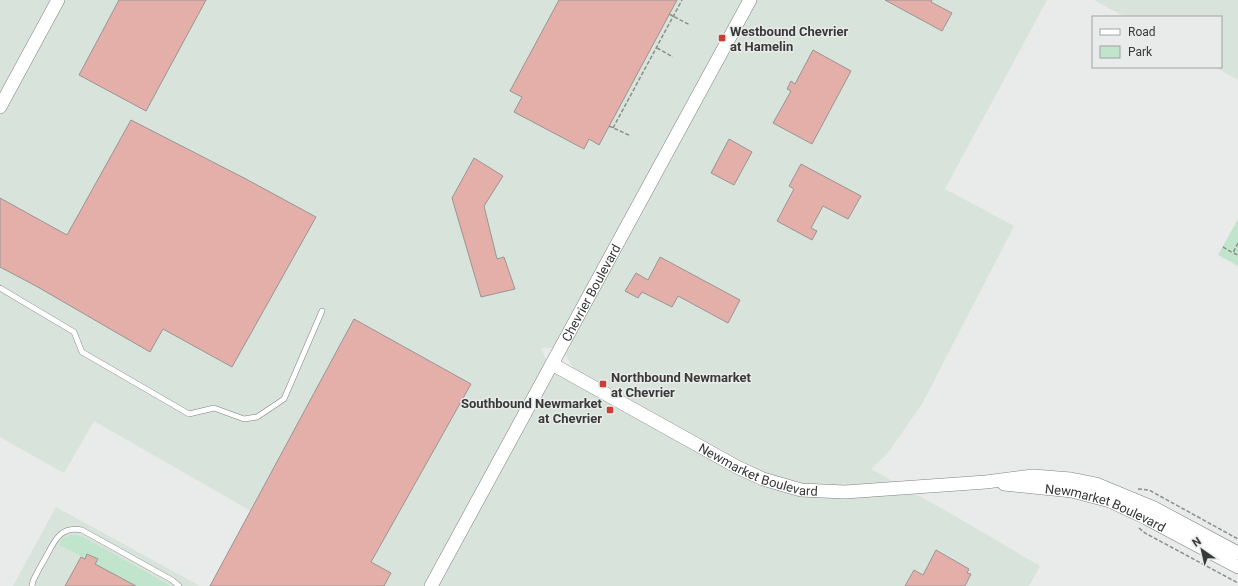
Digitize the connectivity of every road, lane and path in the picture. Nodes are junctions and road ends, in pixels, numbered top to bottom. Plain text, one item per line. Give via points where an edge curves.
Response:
1 (58, 0) edge
2 (682, 0) edge
3 (750, 0) edge
4 (669, 14) dead end
5 (673, 16) junction
6 (690, 25) dead end
7 (656, 48) junction
8 (648, 53) dead end
9 (652, 55) junction
10 (673, 57) dead end
11 (621, 103) dead end
12 (626, 105) junction
13 (0, 107) edge
14 (609, 126) dead end
15 (613, 128) junction
16 (631, 136) dead end
17 (1238, 243) edge
18 (1223, 247) dead end
19 (1233, 253) junction
20 (1238, 255) edge
21 (0, 288) edge
22 (322, 311) dead end
23 (552, 364) junction
24 (986, 482) junction
25 (1149, 490) dead end
26 (1145, 533) dead end
27 (1238, 539) edge
28 (1238, 553) edge
29 (1238, 567) edge
30 (1238, 583) edge
31 (32, 586) edge
32 (179, 586) edge
33 (431, 586) edge

1 - 13 street
2 - 5 path
3 - 23 street, Chevrier Boulevard
4 - 5 path
5 - 6 path
5 - 7 path
7 - 9 path
7 - 10 path
8 - 9 path
9 - 12 path
11 - 12 path
12 - 15 path
14 - 15 path
15 - 16 path
17 - 19 path
18 - 19 path
19 - 20 path
21 - 22 lane via 74,332 82,352 189,414 214,408 244,418 257,417 284,399
23 - 24 street, Newmarket Boulevard via 737,467 763,479 801,490 844,492
23 - 33 street, Chevrier Boulevard
24 - 28 street, Newmarket Boulevard via 1033,476 1096,484 1154,508
24 - 29 street, Newmarket Boulevard via 1072,491 1110,501
25 - 27 path
26 - 30 path
31 - 32 lane via 56,539 69,530 76,529 82,530

